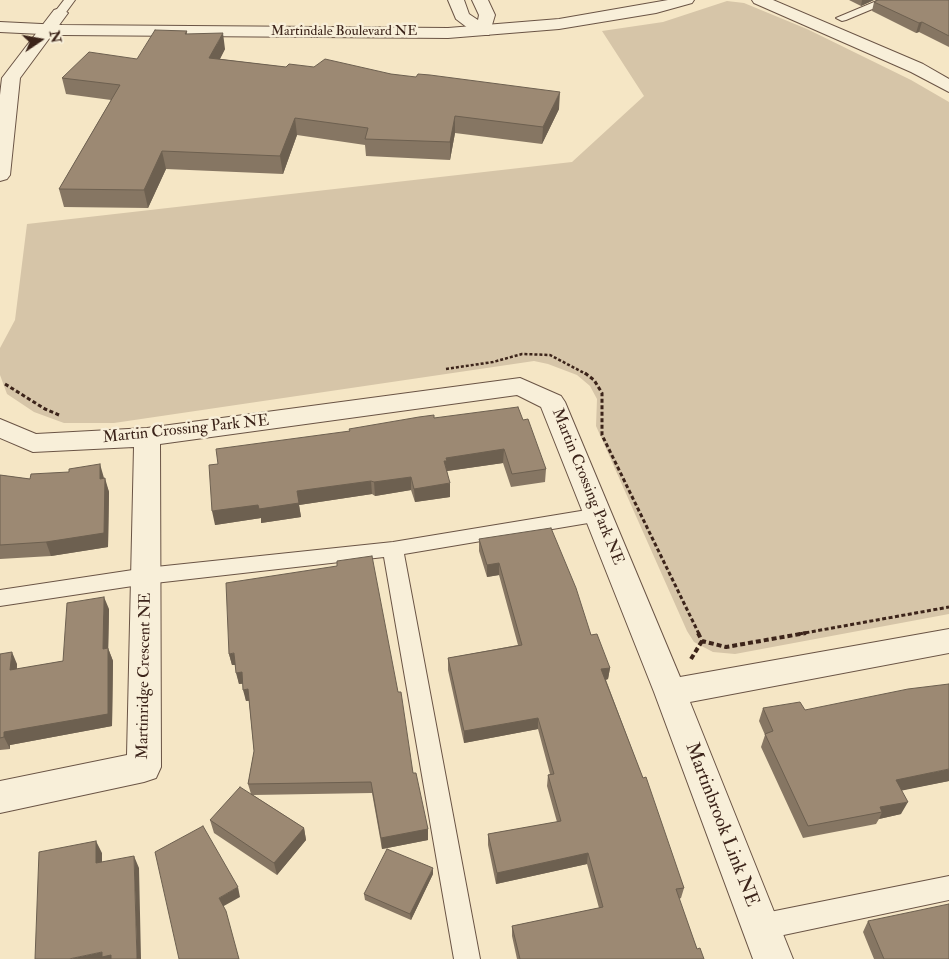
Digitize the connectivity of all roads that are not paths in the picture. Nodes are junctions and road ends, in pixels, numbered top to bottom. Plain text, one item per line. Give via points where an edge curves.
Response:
1 (456, 0) edge
2 (611, 0) edge
3 (686, 0) edge
4 (760, 0) edge
5 (796, 0) edge
6 (889, 0) edge
7 (577, 5) dead end
8 (65, 6) edge
9 (484, 7) edge
10 (42, 11) dead end
11 (515, 12) dead end
12 (85, 13) dead end
13 (251, 15) dead end
14 (387, 16) dead end
15 (453, 16) junction
16 (842, 18) junction
17 (0, 27) edge
18 (46, 30) junction
19 (483, 31) junction
20 (917, 68) junction
21 (6, 78) edge
22 (949, 87) edge
23 (0, 175) edge
24 (0, 428) edge
25 (147, 437) junction
26 (599, 515) junction
27 (393, 548) junction
28 (146, 576) junction
29 (0, 598) edge
30 (949, 641) edge
31 (670, 692) junction
32 (0, 797) edge
33 (949, 888) edge
34 (760, 927) junction
35 (467, 959) edge
36 (773, 959) edge

1 - 15 street
2 - 7 street
3 - 19 street, Martindale Boulevard NE via 615,16
4 - 20 street
5 - 16 street
6 - 16 lane
8 - 10 street
8 - 12 street
8 - 18 street
9 - 11 street
9 - 15 street
9 - 19 street
13 - 14 street, Martindale Boulevard NE
15 - 19 street
16 - 20 street via 897,47
17 - 18 street, Martindale Boulevard NE
18 - 19 street, Martindale Boulevard NE
18 - 21 street
20 - 22 street
21 - 23 street
24 - 25 street, Martin Crossing Park NE via 33,443
25 - 26 street, Martin Crossing Park NE via 520,386 552,402
25 - 28 street, Martinridge Crescent NE
26 - 27 lane
26 - 31 street, Martin Crossing Park NE
27 - 28 lane
27 - 35 lane
28 - 29 lane
28 - 32 street, Martinridge Crescent NE via 144,767
30 - 31 street
31 - 34 street, Martinbrook Link NE
33 - 34 lane
34 - 36 street, Martinbrook Link NE

